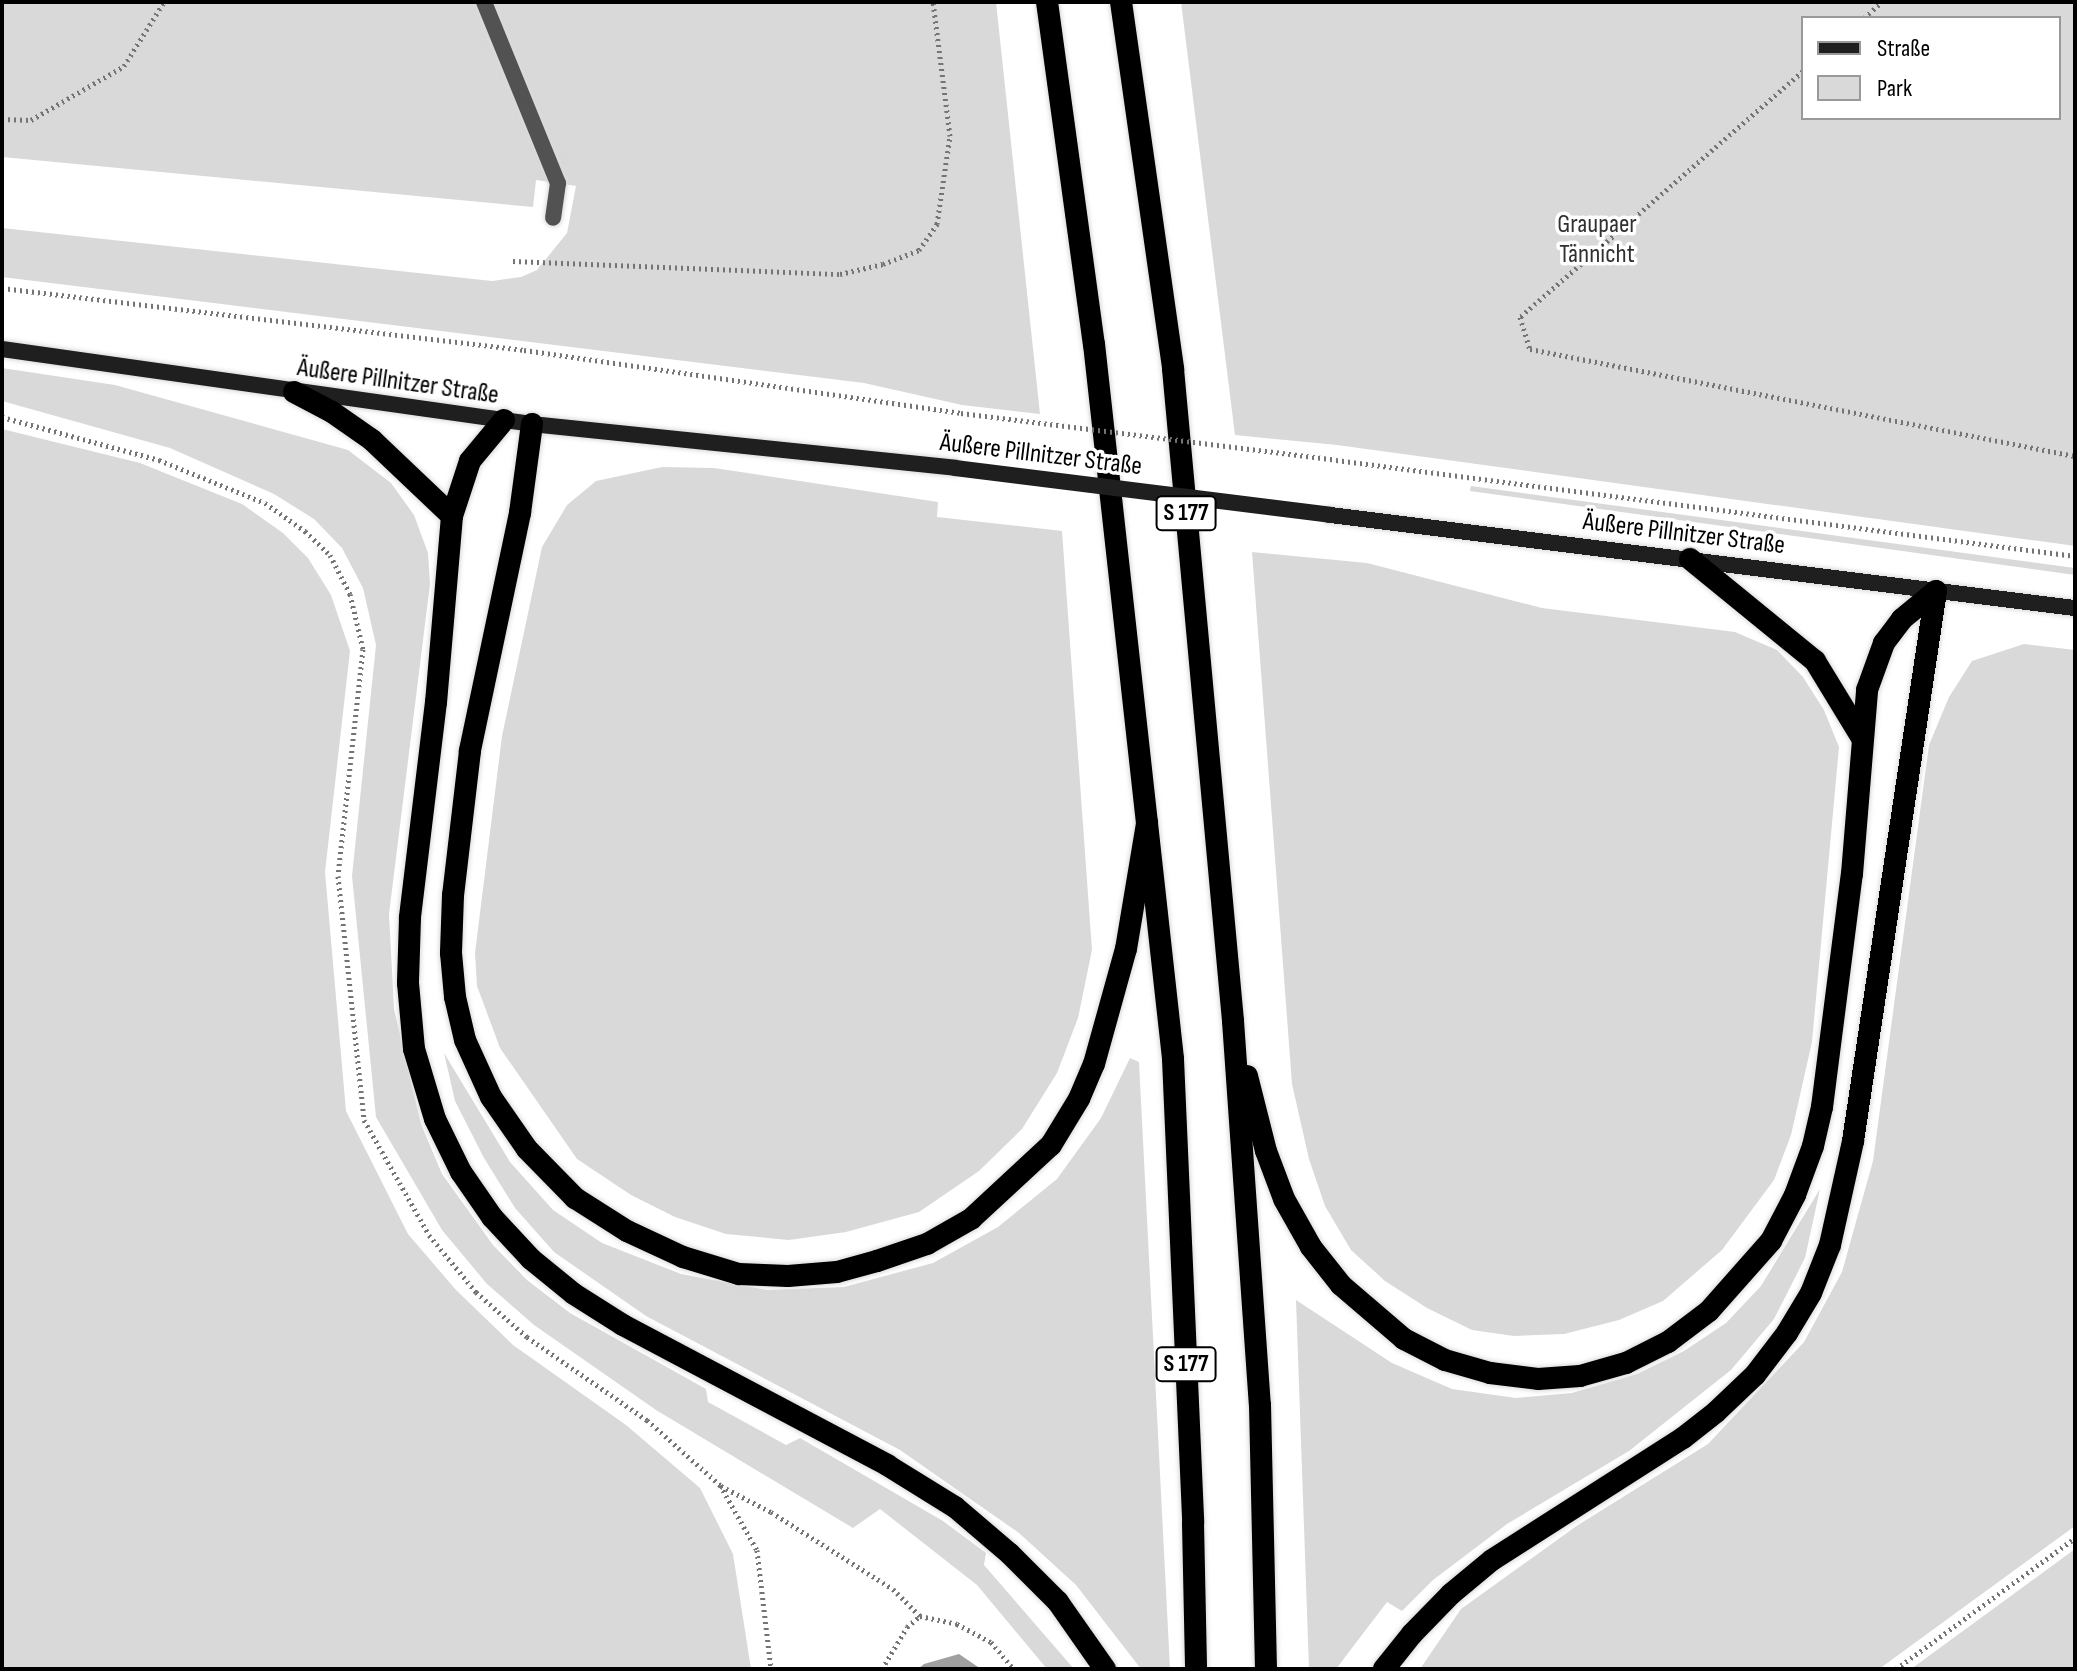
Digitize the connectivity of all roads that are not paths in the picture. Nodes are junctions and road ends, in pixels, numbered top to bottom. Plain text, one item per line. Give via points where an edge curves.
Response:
1 (484, 2) edge
2 (1047, 2) edge
3 (1121, 2) edge
4 (553, 218) dead end
5 (2, 349) edge
6 (294, 392) junction
7 (504, 420) junction
8 (532, 424) junction
9 (452, 516) junction
10 (1690, 559) junction
11 (1936, 591) junction
12 (2075, 608) edge
13 (1862, 738) junction
14 (1147, 823) junction
15 (1233, 1021) junction
16 (1105, 1669) edge
17 (1196, 1669) edge
18 (1266, 1669) edge
19 (1384, 1669) edge

1 - 4 lane via 558,183
2 - 14 highway, S 177 via 1094,344
3 - 15 highway, S 177 via 1173,369
5 - 6 main road, Äußere Pillnitzer Straße
6 - 7 main road, Äußere Pillnitzer Straße
6 - 9 highway via 372,440
7 - 8 main road, Äußere Pillnitzer Straße
7 - 9 highway via 470,461
8 - 10 main road, Äußere Pillnitzer Straße, bridge via 955,468
8 - 14 highway via 520,513 470,751 451,953 465,1040 491,1097 527,1149 575,1198 627,1231 683,1257 739,1274 837,1272 927,1244 971,1219 1051,1145 1079,1099 1126,949
9 - 16 highway via 410,918 408,983 414,1049 435,1119 461,1172 492,1217 574,1294 955,1507 1058,1602
10 - 11 main road, Äußere Pillnitzer Straße
10 - 13 highway via 1815,661
11 - 12 main road, Äußere Pillnitzer Straße
11 - 13 highway via 1902,619 1884,643 1867,690
11 - 19 highway via 1853,1141 1830,1245 1811,1293 1755,1375 1716,1412 1492,1560 1431,1614
13 - 15 highway via 1852,874 1822,1107 1795,1195 1771,1241 1709,1311 1668,1342 1626,1363 1580,1376 1538,1379 1490,1373 1445,1360 1371,1314 1311,1247 1284,1199 1266,1151
14 - 17 highway, S 177 via 1173,1059
15 - 18 highway, S 177 via 1260,1405

